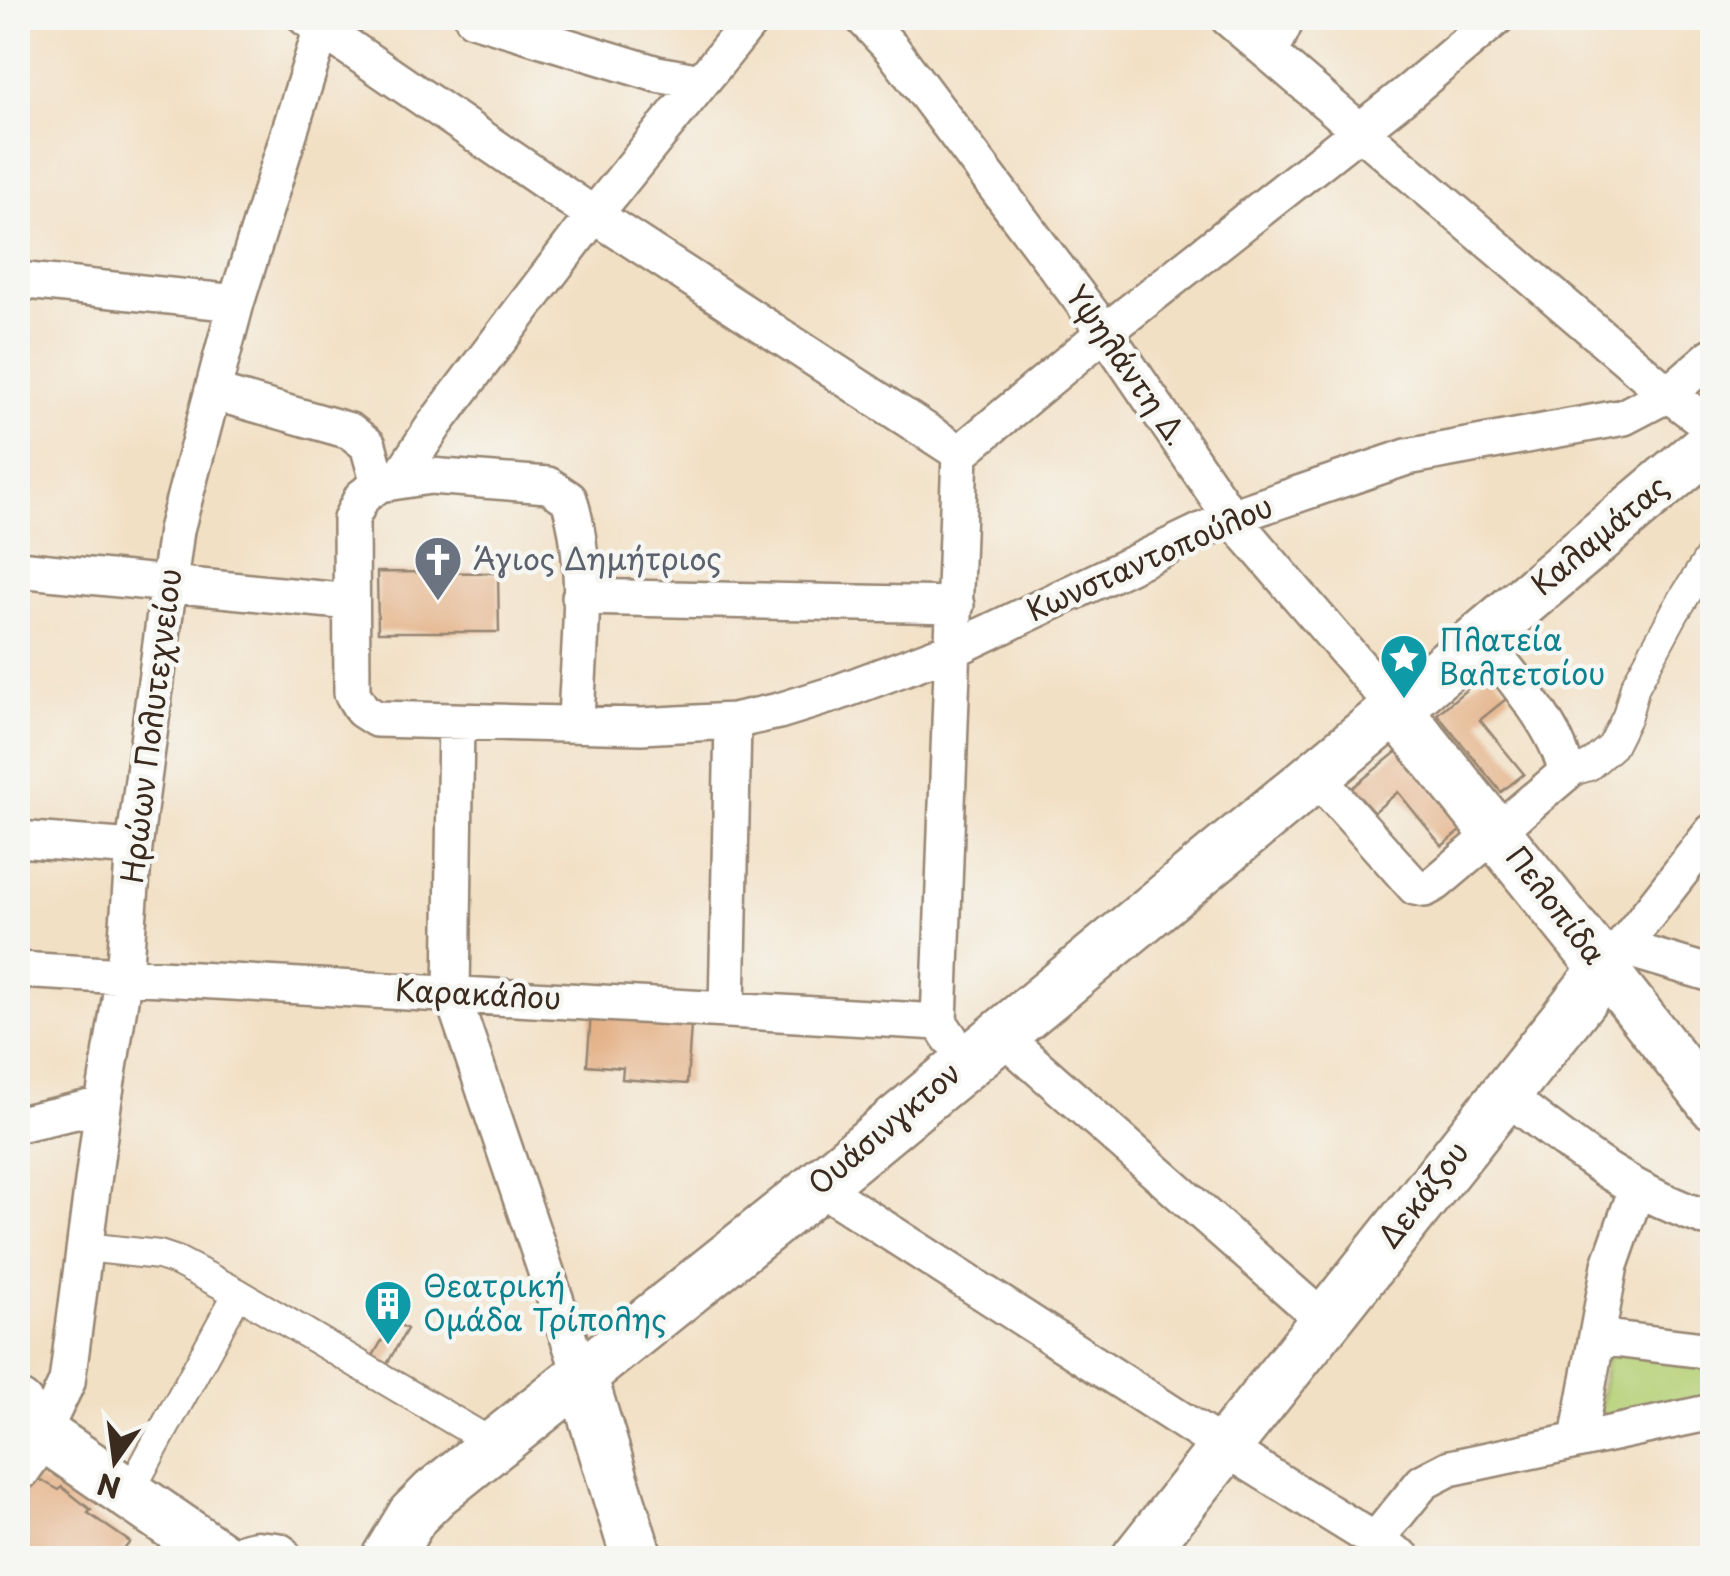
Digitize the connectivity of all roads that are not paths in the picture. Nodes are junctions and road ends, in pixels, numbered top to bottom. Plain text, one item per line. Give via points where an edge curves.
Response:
1 (473, 18) edge
2 (753, 18) edge
3 (863, 18) edge
4 (1228, 18) edge
5 (1286, 18) edge
6 (1496, 18) edge
7 (317, 21) edge
8 (1270, 54) junction
9 (701, 82) junction
10 (1360, 132) junction
11 (594, 215) junction
12 (18, 280) edge
13 (236, 303) junction
14 (1105, 332) junction
15 (1712, 356) edge
16 (213, 392) junction
17 (1668, 394) junction
18 (1712, 427) edge
19 (1712, 442) edge
20 (960, 452) junction
21 (388, 482) junction
22 (1230, 516) junction
23 (1712, 553) edge
24 (18, 568) edge
25 (170, 582) junction
26 (580, 597) junction
27 (352, 602) junction
28 (956, 605) junction
29 (1481, 636) junction
30 (954, 648) junction
31 (1396, 709) junction
32 (733, 721) junction
33 (456, 722) junction
34 (576, 723) junction
35 (1566, 773) junction
36 (1314, 774) junction
37 (1712, 832) edge
38 (1498, 833) junction
39 (18, 839) edge
40 (134, 848) junction
41 (1613, 958) junction
42 (18, 970) edge
43 (1712, 974) edge
44 (124, 975) junction
45 (452, 994) junction
46 (727, 1010) junction
47 (968, 1039) junction
48 (1504, 1094) junction
49 (102, 1104) junction
50 (1712, 1106) edge
51 (18, 1124) edge
52 (818, 1186) junction
53 (1636, 1190) junction
54 (1712, 1220) edge
55 (85, 1246) junction
56 (238, 1293) junction
57 (1325, 1321) junction
58 (1596, 1338) junction
59 (1712, 1350) edge
60 (582, 1378) junction
61 (1712, 1412) edge
62 (26, 1436) edge
63 (1578, 1439) junction
64 (497, 1446) junction
65 (1225, 1448) junction
66 (130, 1492) junction
67 (1388, 1550) edge
68 (222, 1558) edge
69 (248, 1558) edge
70 (276, 1558) edge
71 (387, 1558) edge
72 (637, 1558) edge
73 (1137, 1558) edge

1 - 9 street
2 - 9 street
3 - 14 street, Υψηλάντη Δ.
4 - 8 street
5 - 8 street
6 - 10 street
7 - 11 street
7 - 13 street, Ηρώων Πολυτεχνείου
8 - 10 street
9 - 11 street
10 - 14 street
10 - 17 street
11 - 20 street
11 - 21 street
12 - 13 street
13 - 16 street, Ηρώων Πολυτεχνείου
14 - 20 street
14 - 22 street, Υψηλάντη Δ.
15 - 17 street, Κωνσταντοπούλου
16 - 21 street via 350,432 368,445
16 - 25 street, Ηρώων Πολυτεχνείου via 176,530
17 - 18 street
17 - 22 street, Κωνσταντοπούλου via 1624,417 1407,458
19 - 29 main road, Καλαμάτας
20 - 28 street
21 - 26 street via 430,476 548,485 569,498 578,525
21 - 27 street via 362,498 351,519
22 - 30 street, Κωνσταντοπούλου
22 - 31 street, Υψηλάντη Δ.
23 - 35 street via 1635,686 1612,746 1589,766
24 - 25 street
25 - 27 street
25 - 40 street, Ηρώων Πολυτεχνείου
26 - 28 street
26 - 34 street
27 - 33 street via 352,693 362,710 376,719
28 - 30 street
29 - 31 main road, Καλαμάτας
29 - 35 street via 1552,734
30 - 32 street, Κωνσταντοπούλου via 834,694
30 - 47 street
31 - 36 main road, Ουάσινγκτον
31 - 38 main road, Πελοπίδα
32 - 34 street, Κωνσταντοπούλου
32 - 46 street
33 - 34 street
33 - 45 street
35 - 38 street
36 - 38 street via 1414,886 1436,883
36 - 47 main road, Ουάσινγκτον
37 - 41 street, Δεκάζου
38 - 41 main road, Πελοπίδα
39 - 40 street
40 - 44 street, Ηρώων Πολυτεχνείου
41 - 43 street
41 - 48 main road, Δεκάζου
41 - 50 street, Πελοπίδα
42 - 44 street, Καρακάλου
44 - 45 street, Καρακάλου
44 - 49 street, Ηρώων Πολυτεχνείου
45 - 46 street, Καρακάλου
45 - 60 street
46 - 47 street, Καρακάλου
47 - 52 main road, Ουάσινγκτον
47 - 57 street
48 - 53 street
48 - 57 main road, Δεκάζου
49 - 51 street
49 - 55 street, Ηρώων Πολυτεχνείου
52 - 60 main road, Ουάσινγκτον
52 - 65 street
53 - 54 street
53 - 58 street via 1610,1265
55 - 56 street via 159,1254
55 - 62 street, Ηρώων Πολυτεχνείου via 67,1382
56 - 64 street
56 - 66 street
57 - 65 main road, Δεκάζου
58 - 59 street
58 - 63 street
60 - 64 main road, Ουάσινγκτον
60 - 72 main road
61 - 63 street
62 - 66 main road
63 - 67 street via 1431,1476
64 - 71 main road, Ουάσινγκτον via 413,1515
65 - 67 street
65 - 73 main road, Δεκάζου
66 - 68 main road
69 - 70 main road

